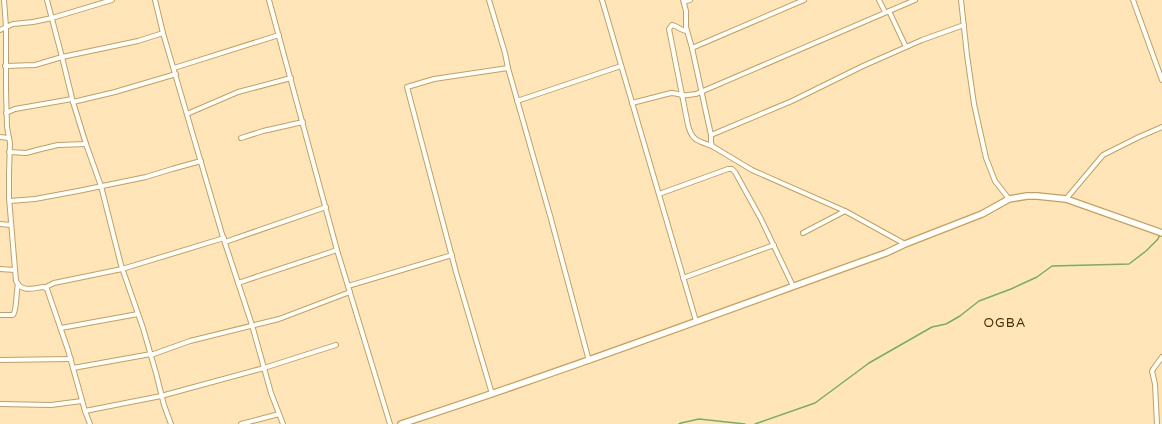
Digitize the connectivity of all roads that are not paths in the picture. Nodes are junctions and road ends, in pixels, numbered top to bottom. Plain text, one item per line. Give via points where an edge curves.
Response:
1 (4, 0) edge
2 (47, 0) edge
3 (112, 0) edge
4 (154, 0) edge
5 (269, 0) edge
6 (489, 0) edge
7 (602, 0) edge
8 (690, 0) edge
9 (804, 0) edge
10 (879, 0) edge
11 (915, 0) edge
12 (961, 0) edge
13 (1133, 0) edge
14 (683, 1) edge
15 (887, 12) junction
16 (52, 18) junction
17 (964, 25) junction
18 (6, 27) junction
19 (0, 30) edge
20 (687, 32) junction
21 (163, 33) junction
22 (279, 35) junction
23 (906, 47) junction
24 (692, 48) junction
25 (62, 57) junction
26 (5, 66) junction
27 (621, 66) junction
28 (174, 68) junction
29 (508, 68) junction
30 (176, 74) junction
31 (291, 78) junction
32 (1162, 80) edge
33 (701, 91) junction
34 (681, 95) junction
35 (72, 100) junction
36 (517, 101) junction
37 (632, 103) junction
38 (6, 113) junction
39 (187, 114) junction
40 (303, 122) junction
41 (1162, 127) edge
42 (711, 135) junction
43 (0, 137) edge
44 (9, 138) junction
45 (241, 138) dead end
46 (86, 144) junction
47 (712, 146) junction
48 (10, 152) junction
49 (201, 161) junction
50 (101, 186) junction
51 (659, 194) junction
52 (1009, 199) junction
53 (1066, 199) junction
54 (10, 201) junction
55 (326, 207) junction
56 (845, 211) junction
57 (0, 224) edge
58 (12, 225) junction
59 (803, 233) dead end
60 (1162, 233) edge
61 (224, 240) junction
62 (904, 244) junction
63 (774, 245) junction
64 (337, 250) junction
65 (452, 255) junction
66 (0, 269) edge
67 (122, 269) junction
68 (15, 270) junction
69 (683, 278) junction
70 (238, 283) junction
71 (18, 284) junction
72 (348, 286) junction
73 (793, 286) junction
74 (46, 287) junction
75 (350, 292) junction
76 (138, 314) junction
77 (0, 315) edge
78 (696, 321) junction
79 (252, 325) junction
80 (61, 328) junction
81 (336, 345) dead end
82 (151, 355) junction
83 (1162, 357) edge
84 (71, 359) junction
85 (0, 360) edge
86 (589, 361) junction
87 (1160, 364) edge
88 (73, 368) junction
89 (264, 368) junction
90 (492, 394) junction
91 (161, 396) junction
92 (82, 401) junction
93 (0, 404) edge
94 (85, 412) junction
95 (279, 414) junction
96 (90, 424) edge
97 (171, 424) edge
98 (241, 424) edge
99 (283, 424) edge
100 (390, 424) edge
101 (401, 424) edge
102 (1157, 424) edge

1 - 18 street
2 - 16 street
3 - 16 street
4 - 21 street
5 - 22 street
6 - 29 street
7 - 27 street
8 - 14 street
9 - 24 street
10 - 15 street
11 - 15 street
12 - 17 street
13 - 32 street
14 - 20 street
15 - 23 street
15 - 33 street
16 - 18 street
16 - 25 street
17 - 23 street
17 - 52 street via 974,104 986,158 995,181
18 - 19 street
18 - 26 street
20 - 24 street
20 - 34 street via 672,25 669,29
21 - 25 street via 138,41
21 - 28 street
22 - 28 street
22 - 31 street
23 - 42 street via 792,101
24 - 33 street
25 - 26 street via 34,65
25 - 35 street
26 - 38 street
27 - 36 street
27 - 37 street
28 - 30 street
29 - 36 street
29 - 65 street via 434,79 407,86
30 - 35 street via 115,92
30 - 39 street
31 - 39 street via 238,92
31 - 40 street
33 - 34 street
33 - 42 street
34 - 37 street via 671,93
34 - 47 street via 690,134 699,142
35 - 38 street via 15,109
35 - 46 street
36 - 86 street
37 - 51 street
38 - 44 street
39 - 49 street
40 - 45 street
40 - 55 street
41 - 53 street via 1103,155
42 - 47 street
43 - 44 street
44 - 48 street
46 - 48 street via 58,145 26,153
46 - 50 street
47 - 56 street via 752,170
48 - 54 street
49 - 50 street
49 - 61 street
50 - 54 street
50 - 67 street
51 - 63 street via 728,168 732,169
51 - 69 street
52 - 53 street via 1036,196
52 - 62 street via 982,214
53 - 60 street
54 - 58 street
55 - 61 street
55 - 64 street
56 - 59 street
56 - 62 street
57 - 58 street
58 - 68 street
61 - 67 street
61 - 70 street
62 - 73 street via 886,253
63 - 69 street
63 - 73 street
64 - 70 street
64 - 72 street
65 - 72 street
65 - 90 street
66 - 68 street
67 - 74 street via 54,283
67 - 76 street
68 - 71 street
69 - 78 street
70 - 79 street
71 - 74 street via 26,289
71 - 77 street via 15,313
72 - 75 street
73 - 78 street
74 - 80 street
75 - 79 street via 279,319
75 - 100 street
76 - 80 street
76 - 82 street
78 - 86 street
79 - 82 street via 190,341
79 - 89 street
80 - 84 street
81 - 89 street
82 - 88 street
82 - 91 street
83 - 87 street
84 - 85 street
84 - 88 street
86 - 90 street
87 - 102 street via 1152,371
88 - 92 street
89 - 91 street
89 - 95 street
90 - 101 street
91 - 94 street
91 - 97 street
92 - 93 street
92 - 94 street
94 - 96 street
95 - 98 street
95 - 99 street

